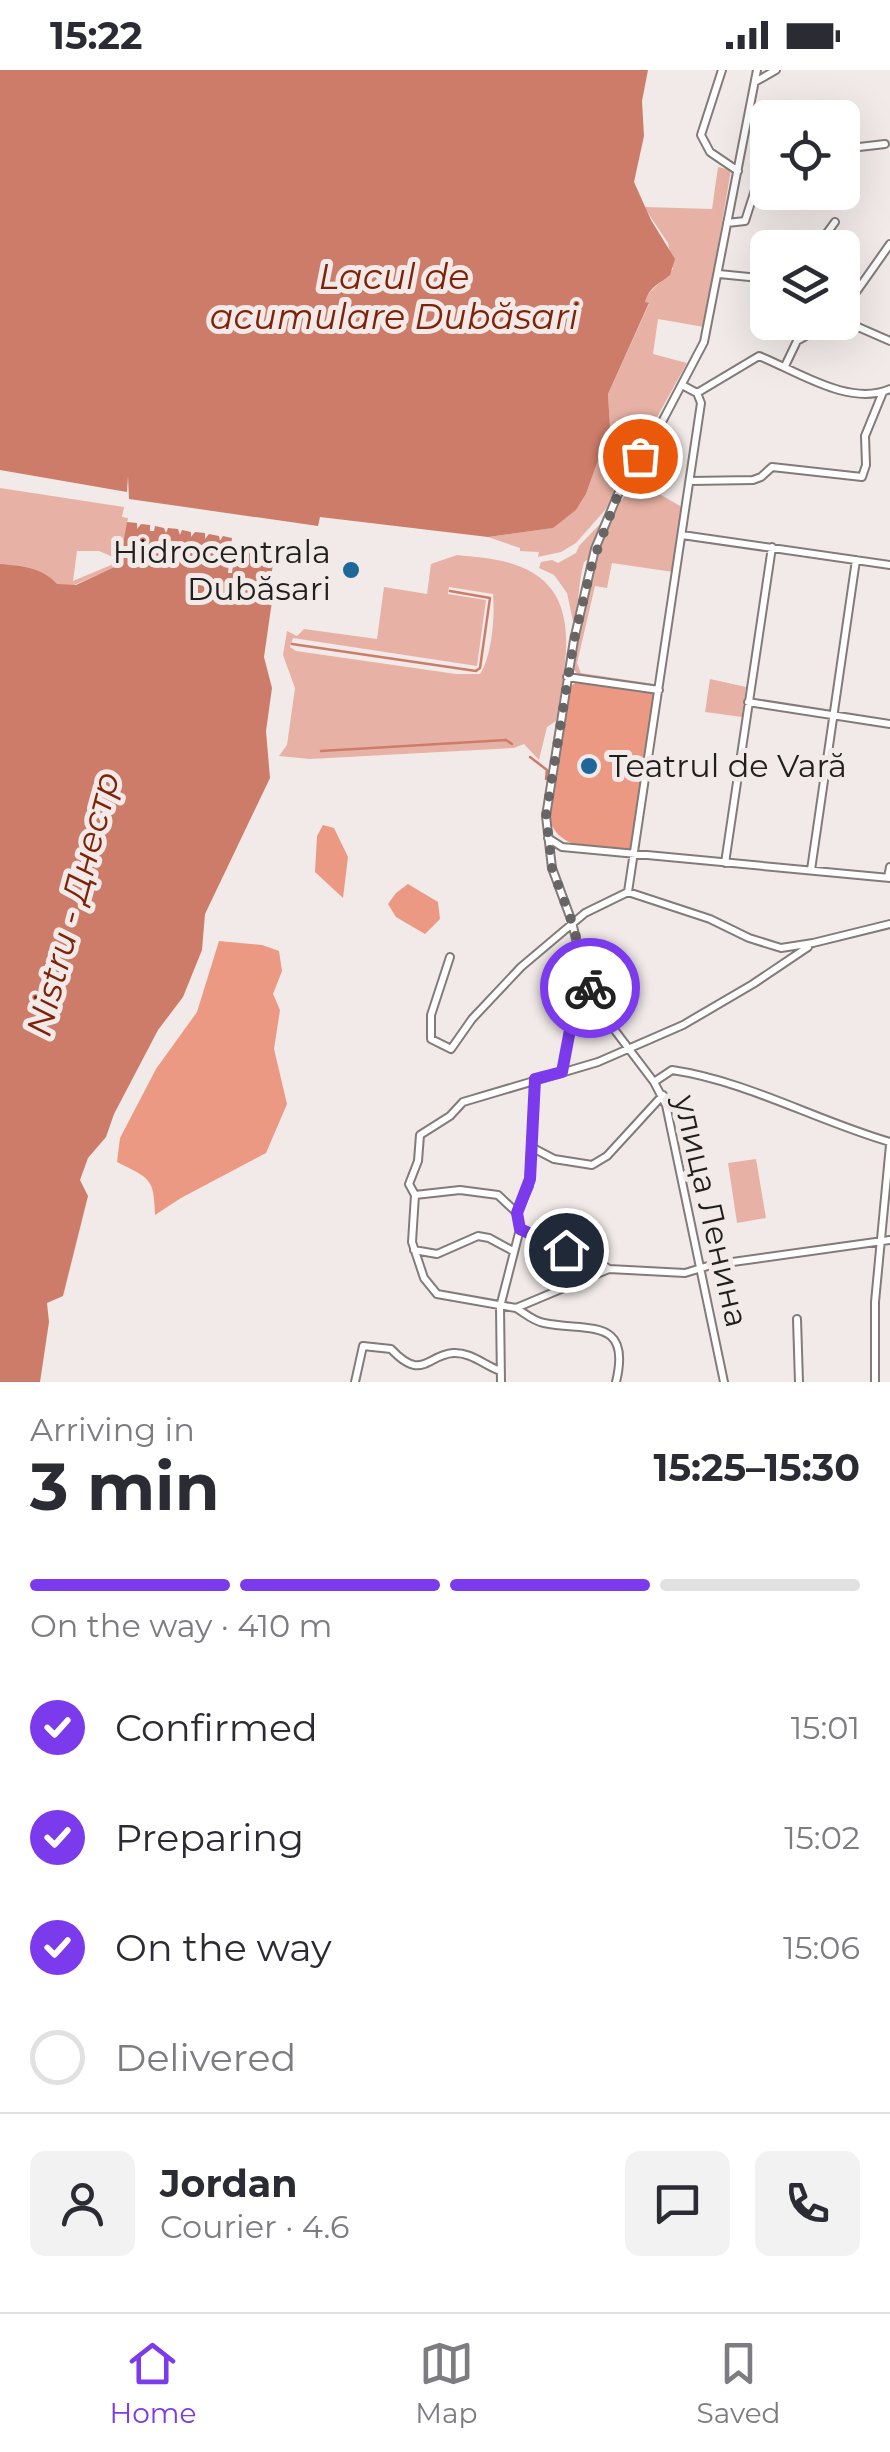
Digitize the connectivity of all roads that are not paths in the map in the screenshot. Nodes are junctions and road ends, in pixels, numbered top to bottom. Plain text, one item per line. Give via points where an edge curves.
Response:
1 (722, 70) edge
2 (757, 70) edge
3 (776, 70) edge
4 (755, 82) junction
5 (889, 144) edge
6 (860, 147) edge
7 (738, 171) junction
8 (750, 207) edge
9 (835, 222) dead end
10 (727, 223) junction
11 (829, 230) edge
12 (890, 244) edge
13 (718, 274) junction
14 (750, 277) edge
15 (860, 286) edge
16 (860, 328) edge
17 (800, 340) edge
18 (890, 341) edge
19 (785, 366) junction
20 (682, 384) junction
21 (714, 384) junction
22 (886, 390) edge
23 (697, 392) junction
24 (701, 403) junction
25 (690, 481) junction
26 (682, 535) junction
27 (772, 548) junction
28 (856, 560) junction
29 (890, 565) edge
30 (567, 677) junction
31 (658, 690) junction
32 (748, 702) junction
33 (834, 716) junction
34 (890, 724) edge
35 (547, 838) junction
36 (634, 854) junction
37 (725, 863) junction
38 (890, 866) edge
39 (812, 870) junction
40 (889, 878) edge
41 (628, 892) junction
42 (572, 922) junction
43 (890, 924) edge
44 (813, 944) junction
45 (450, 957) dead end
46 (604, 1016) junction
47 (627, 1049) junction
48 (562, 1072) junction
49 (535, 1079) junction
50 (654, 1082) junction
51 (663, 1095) junction
52 (890, 1144) edge
53 (533, 1148) junction
54 (415, 1195) junction
55 (517, 1213) junction
56 (520, 1229) junction
57 (886, 1240) edge
58 (414, 1250) junction
59 (513, 1251) junction
60 (699, 1268) junction
61 (609, 1269) junction
62 (500, 1307) junction
63 (516, 1308) junction
64 (797, 1319) dead end
65 (498, 1370) junction
66 (355, 1382) edge
67 (500, 1382) edge
68 (616, 1382) edge
69 (724, 1382) edge
70 (799, 1382) edge
71 (875, 1382) edge

1 - 7 street via 700,135 710,152
2 - 4 street, улица Ленина
3 - 4 street
4 - 7 street, улица Ленина
5 - 6 street
7 - 10 street, улица Ленина
8 - 10 street via 746,221
9 - 11 street
10 - 13 street, улица Ленина
12 - 15 street
13 - 14 street
13 - 20 street, улица Ленина via 704,342
16 - 18 street
17 - 19 street
19 - 21 street via 760,356
19 - 22 street via 846,391
20 - 23 street
20 - 30 street, улица Ленина via 600,536
21 - 23 street
21 - 24 street
22 - 25 street via 865,436 862,477 772,467 752,480
23 - 24 street
24 - 25 street
25 - 26 street
26 - 27 street
26 - 31 street
27 - 28 street
27 - 32 street
28 - 29 street
28 - 33 street
30 - 31 street
30 - 35 street, улица Ленина
31 - 36 street
32 - 33 street
32 - 37 street
33 - 34 street
33 - 39 street
35 - 36 street via 562,847
35 - 42 street, улица Ленина
36 - 37 street
36 - 41 street
37 - 39 street
38 - 40 street
39 - 40 street
41 - 42 street
41 - 44 street via 781,948
42 - 45 street via 492,996 454,1048 431,1040 431,1016
42 - 46 street, улица Ленина via 585,978
43 - 44 street
44 - 47 street via 684,1025
46 - 47 street, улица Ленина
46 - 48 street via 570,1030
47 - 48 street
47 - 50 street, улица Ленина
48 - 49 street
49 - 53 street
49 - 54 street via 464,1102 422,1132 410,1184
50 - 51 street, улица Ленина
50 - 52 street via 672,1070 700,1074
51 - 53 street via 592,1165
51 - 60 street, улица Ленина
52 - 57 street
53 - 55 street via 529,1186
54 - 55 street via 498,1194
54 - 58 street
55 - 56 street
56 - 59 street
56 - 61 street
57 - 60 street
57 - 71 street via 875,1302
58 - 59 street via 436,1254 478,1236
58 - 62 street via 437,1294
59 - 62 street
60 - 61 street via 659,1274
60 - 69 street, улица Ленина
61 - 63 street
62 - 63 street
62 - 65 street
63 - 68 street via 543,1323 610,1333 619,1349
64 - 70 street
65 - 66 street via 454,1353 418,1368 391,1349 363,1346
65 - 67 street

